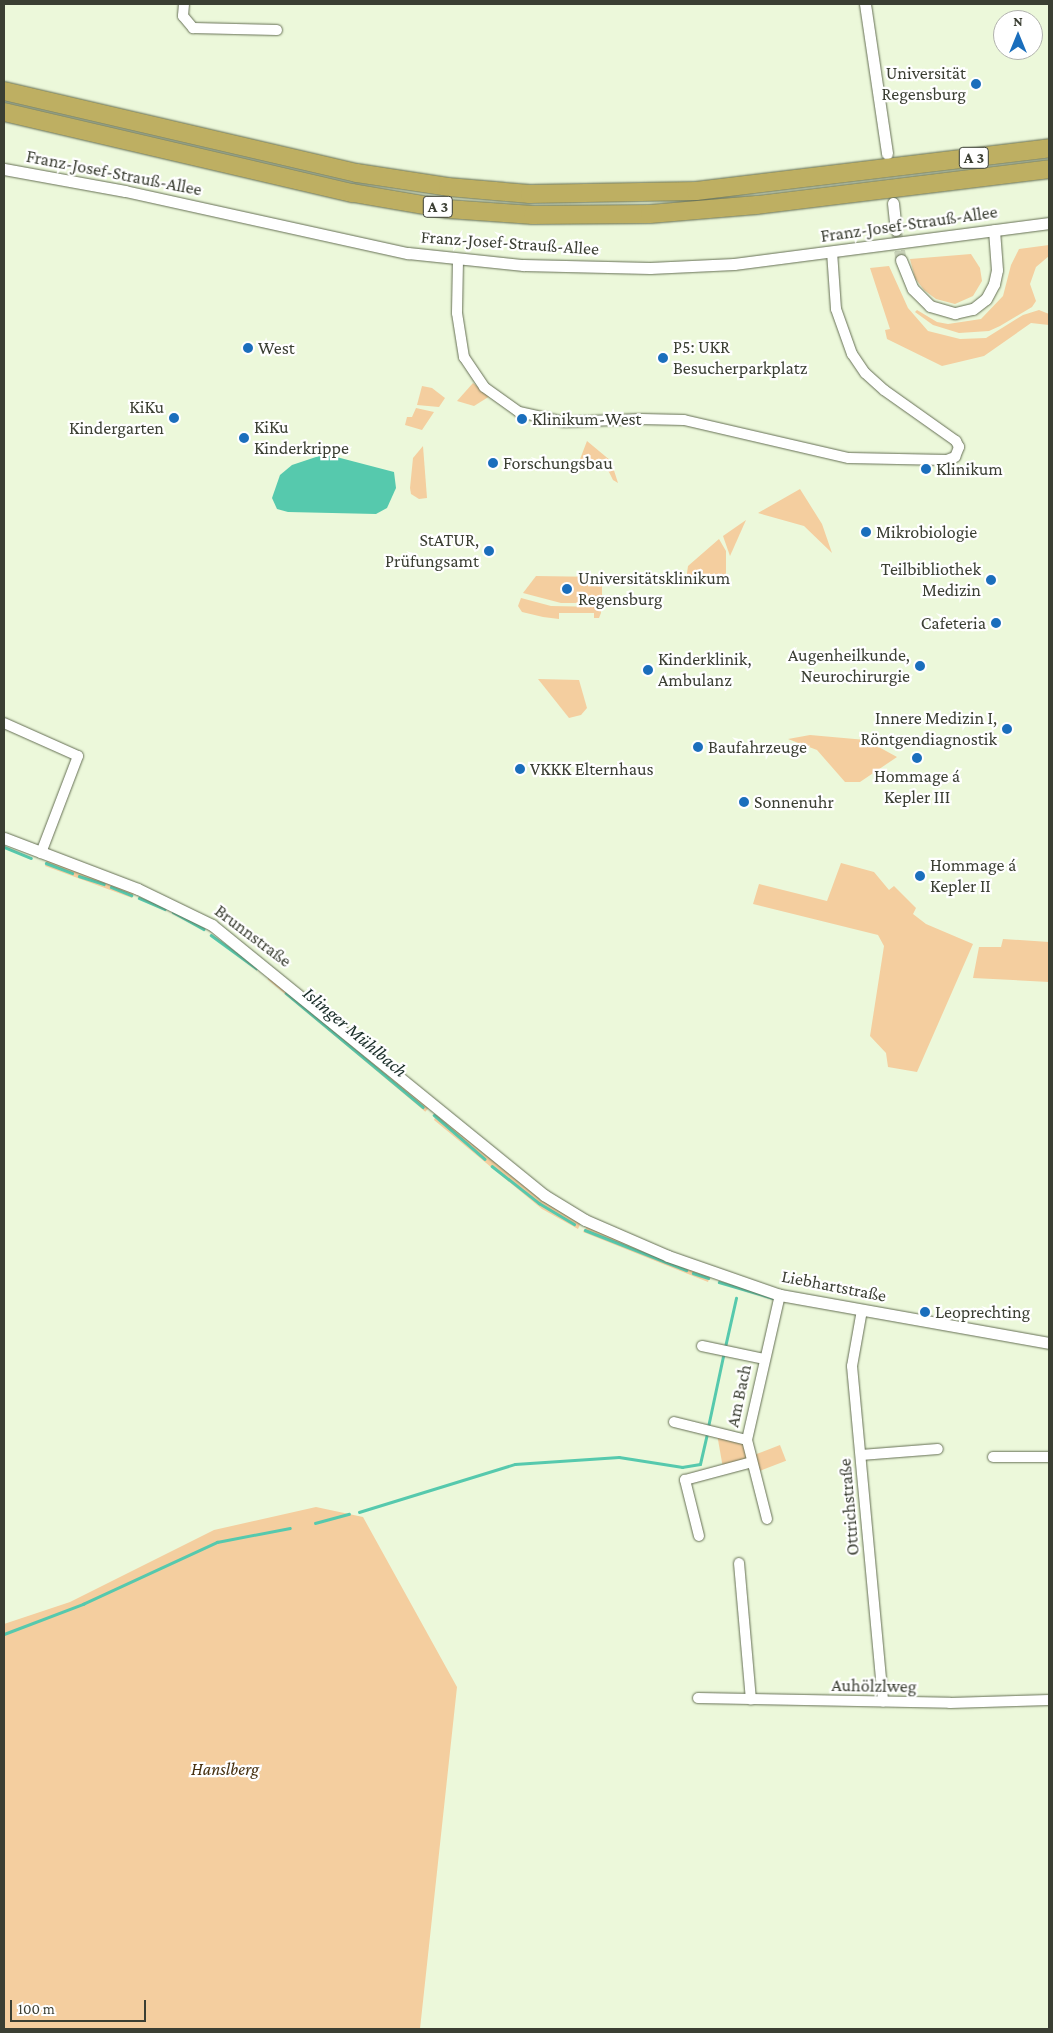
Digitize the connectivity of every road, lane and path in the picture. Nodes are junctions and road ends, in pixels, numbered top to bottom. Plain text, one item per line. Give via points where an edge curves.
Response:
1 (184, 4) edge
2 (865, 4) edge
3 (871, 4) edge
4 (869, 16) junction
5 (277, 30) dead end
6 (4, 91) edge
7 (4, 112) edge
8 (1049, 148) edge
9 (887, 154) dead end
10 (4, 169) edge
11 (1049, 169) edge
12 (893, 203) dead end
13 (1049, 223) edge
14 (896, 230) tunnel mouth
15 (994, 230) junction
16 (832, 252) junction
17 (458, 260) junction
18 (901, 260) tunnel mouth
19 (4, 723) edge
20 (4, 838) edge
21 (41, 853) junction
22 (620, 1234) joint
23 (779, 1298) junction
24 (862, 1310) junction
25 (1049, 1343) edge
26 (702, 1346) dead end
27 (764, 1359) junction
28 (674, 1422) dead end
29 (747, 1440) junction
30 (938, 1448) dead end
31 (860, 1454) junction
32 (993, 1457) dead end
33 (1049, 1457) edge
34 (752, 1462) junction
35 (767, 1519) dead end
36 (699, 1536) dead end
37 (739, 1563) dead end
38 (698, 1698) dead end
39 (751, 1699) junction
40 (1049, 1700) edge
41 (883, 1702) junction

1 - 5 street via 183,16 193,28
2 - 4 street
3 - 4 street
4 - 9 street
6 - 8 highway, A 3 via 338,169 448,188 530,194 696,191
7 - 11 highway, A 3 via 344,192 448,209 533,215 650,214 748,206
10 - 17 street, Franz-Josef-Strauß-Allee via 95,185 408,253
12 - 14 street
13 - 15 street, Franz-Josef-Strauß-Allee
15 - 16 street, Franz-Josef-Strauß-Allee
15 - 18 street via 997,270 994,284 986,299 973,309 955,313 930,306 913,290
16 - 17 street, Franz-Josef-Strauß-Allee via 734,264 650,268 524,266
16 - 17 street via 836,309 852,354 865,373 884,390 956,441 959,447 954,457 931,460 849,458 690,421 641,418 564,422 519,412 484,387 464,358 456,313
19 - 21 street via 78,756
20 - 21 street, Brunnstraße
21 - 22 street, Brunnstraße via 138,889 212,925 544,1195 585,1220
22 - 23 street, Liebhartstraße
23 - 24 street, Liebhartstraße
23 - 27 street, Am Bach
24 - 25 street, Liebhartstraße
24 - 31 street, Ottrichstraße via 852,1366
26 - 27 street, Am Bach
27 - 29 street, Am Bach
28 - 29 street, Am Bach
29 - 34 street, Am Bach
30 - 31 street
31 - 41 street, Ottrichstraße
32 - 33 street
34 - 35 street, Am Bach
34 - 36 street via 685,1480
37 - 39 street
38 - 39 street, Auhölzlweg
39 - 41 street, Auhölzlweg
40 - 41 street, Auhölzlweg

